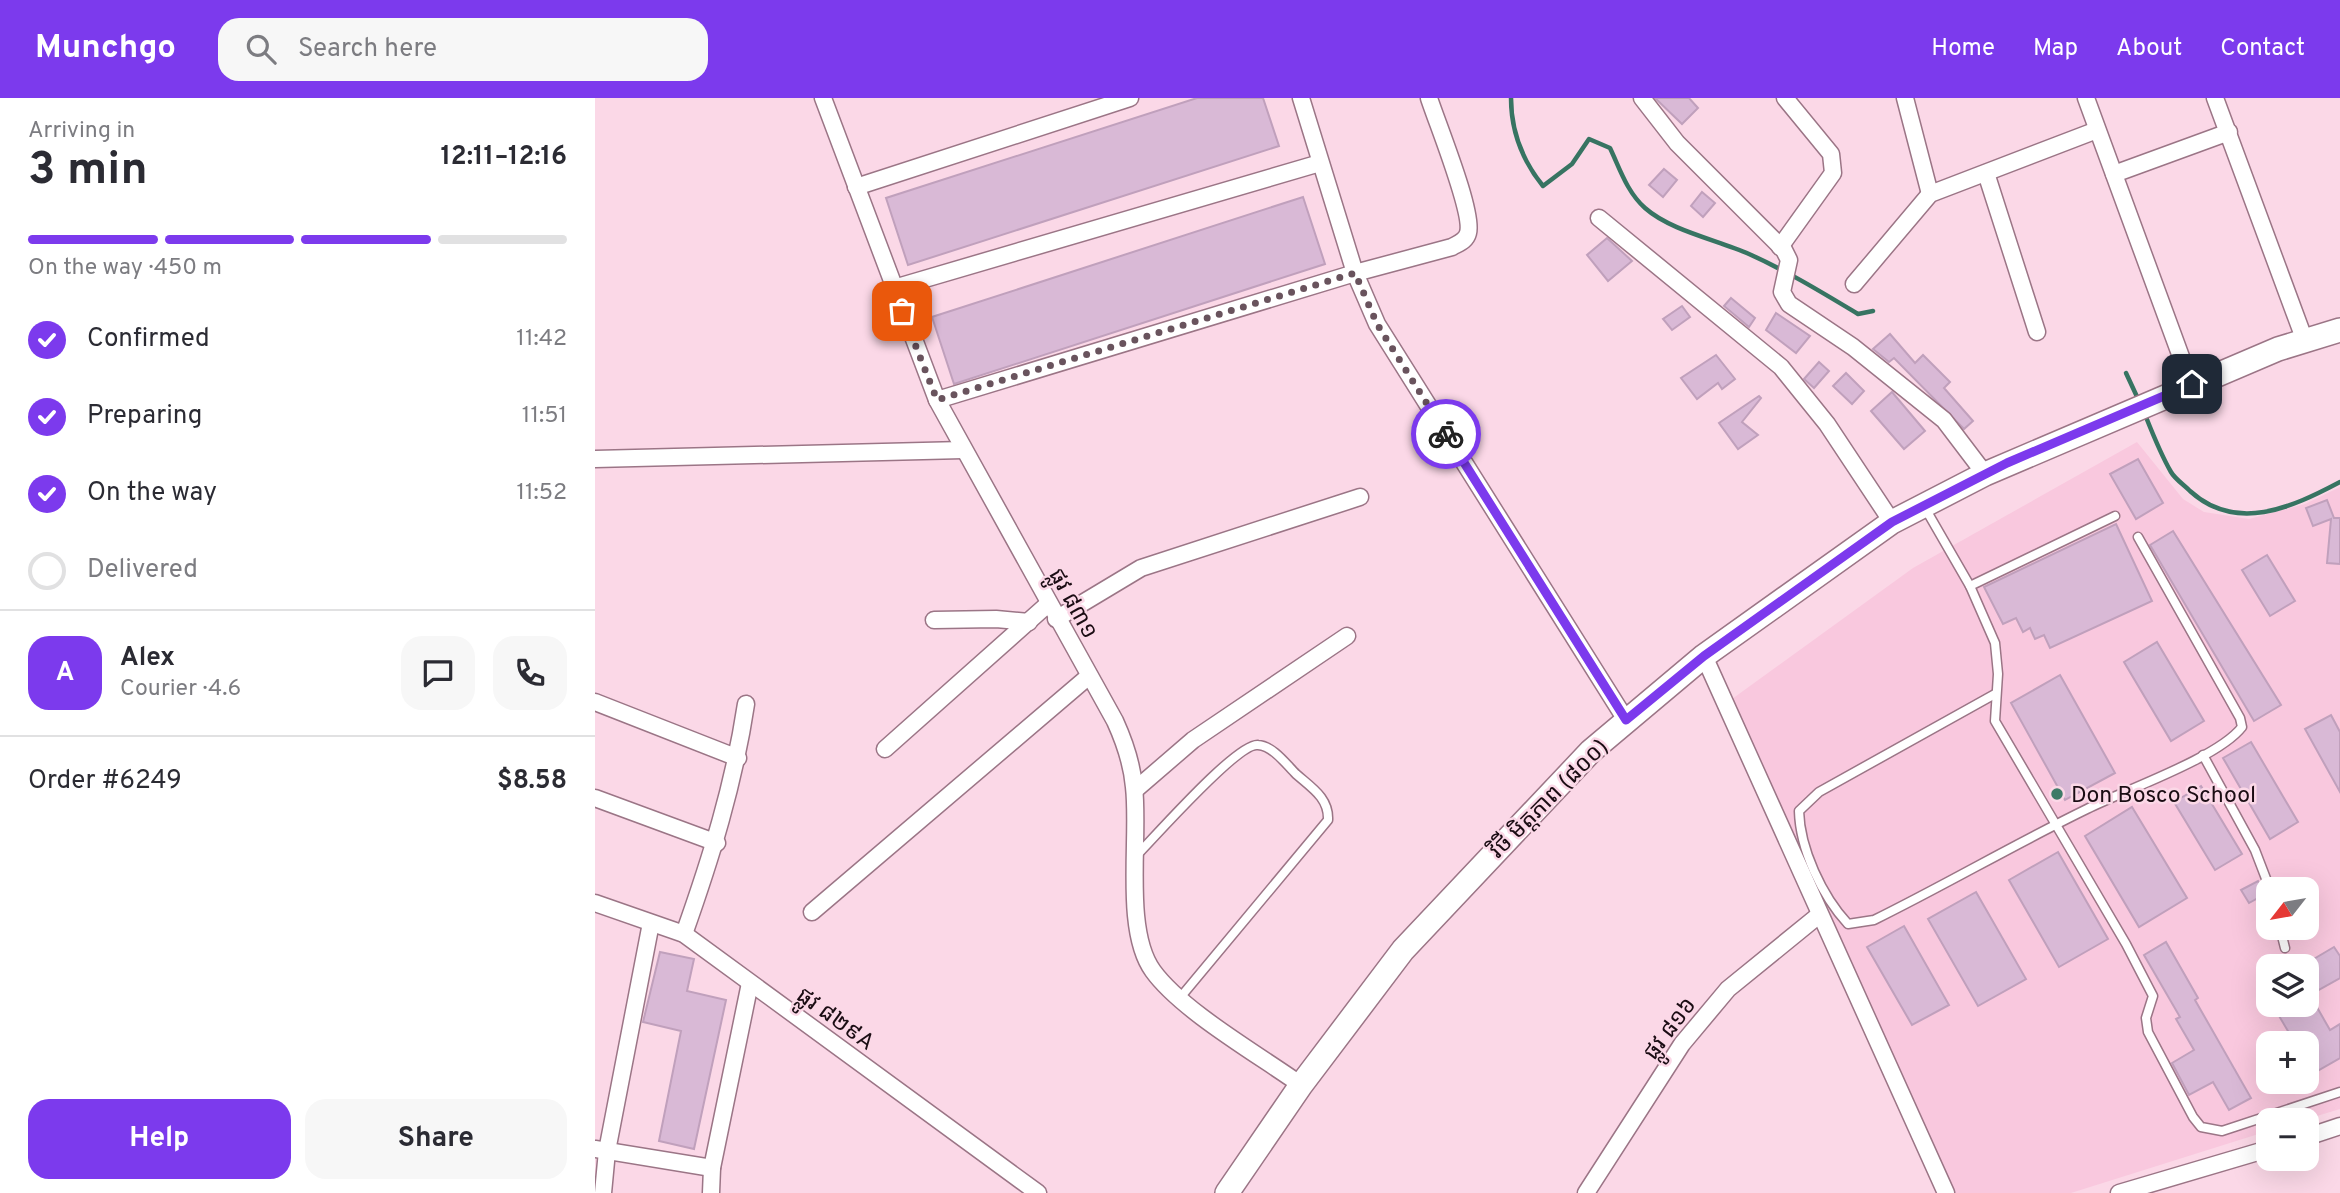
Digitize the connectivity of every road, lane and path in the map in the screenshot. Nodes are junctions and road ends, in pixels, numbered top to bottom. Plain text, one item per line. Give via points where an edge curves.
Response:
1 (823, 98) edge
2 (1130, 98) edge
3 (1301, 98) edge
4 (1429, 98) edge
5 (1642, 98) edge
6 (1785, 98) edge
7 (1905, 98) edge
8 (2086, 98) edge
9 (2215, 98) edge
10 (2097, 130) junction
11 (2229, 132) junction
12 (1320, 163) junction
13 (1986, 173) junction
14 (2114, 174) junction
15 (856, 187) junction
16 (1930, 194) junction
17 (1599, 218) dead end
18 (1785, 253) junction
19 (1355, 273) junction
20 (1854, 284) dead end
21 (894, 288) junction
22 (2340, 330) edge
23 (2037, 332) dead end
24 (2305, 341) junction
25 (2192, 384) junction
26 (937, 400) junction
27 (963, 450) junction
28 (595, 459) edge
29 (1985, 474) junction
30 (1360, 497) dead end
31 (1924, 505) junction
32 (2115, 516) dead end
33 (1892, 522) junction
34 (2138, 537) dead end
35 (1970, 586) junction
36 (1048, 604) junction
37 (1056, 619) junction
38 (935, 620) dead end
39 (1029, 622) junction
40 (1347, 636) dead end
41 (1704, 656) junction
42 (1089, 676) junction
43 (1995, 694) junction
44 (595, 702) edge
45 (746, 704) dead end
46 (1626, 720) junction
47 (885, 748) dead end
48 (2203, 755) junction
49 (738, 758) junction
50 (1135, 790) junction
51 (595, 797) edge
52 (2057, 824) junction
53 (717, 843) junction
54 (1134, 859) junction
55 (2265, 877) edge
56 (595, 903) edge
57 (812, 912) dead end
58 (1819, 915) junction
59 (651, 923) junction
60 (684, 934) junction
61 (2283, 940) edge
62 (2285, 948) dead end
63 (750, 983) junction
64 (1179, 999) junction
65 (1301, 1085) junction
66 (2340, 1092) edge
67 (2340, 1126) edge
68 (2319, 1133) edge
69 (601, 1150) edge
70 (2256, 1153) edge
71 (712, 1168) junction
72 (603, 1193) edge
73 (711, 1193) edge
74 (1038, 1193) edge
75 (1227, 1193) edge
76 (1585, 1193) edge
77 (1946, 1193) edge
78 (2119, 1193) edge

1 - 15 street, ផ្លូវ ៨៣១
2 - 15 street
3 - 12 street
4 - 19 street via 1465,206 1466,239 1452,247
5 - 18 street via 1677,143
6 - 18 street via 1831,154 1833,173
7 - 16 street
8 - 10 street
9 - 11 street
10 - 13 street
10 - 14 street
11 - 14 street
11 - 24 street
12 - 19 street
12 - 21 street
13 - 16 street
13 - 23 street
14 - 25 street
15 - 21 street, ផ្លូវ ៨៣១
16 - 20 street
17 - 33 street via 1781,367 1827,425
18 - 29 street via 1782,292 1789,304 1853,347 1944,420
19 - 26 street
19 - 46 street via 1377,324
21 - 26 street, ផ្លូវ ៨៣១
22 - 24 main road, វិថី មិត្តភាព (៨០០)
24 - 25 main road, វិថី មិត្តភាព (៨០០)
25 - 29 main road, វិថី មិត្តភាព (៨០០)
26 - 27 street, ផ្លូវ ៨៣១
27 - 28 street
27 - 36 street, ផ្លូវ ៨៣១
29 - 31 main road, វិថី មិត្តភាព (៨០០)
30 - 37 street via 1141,568
31 - 33 main road, វិថី មិត្តភាព (៨០០)
31 - 35 lane
32 - 35 lane
33 - 41 main road, វិថី មិត្តភាព (៨០០)
34 - 48 lane via 2240,718 2242,727 2237,733
35 - 43 lane via 1997,654
36 - 37 street, ផ្លូវ ៨៣១
36 - 39 street
37 - 42 street, ផ្លូវ ៨៣១
38 - 39 street
39 - 47 street
40 - 50 street via 1193,740
41 - 46 main road, វិថី មិត្តភាព (៨០០)
41 - 58 street
42 - 50 street, ផ្លូវ ៨៣១ via 1129,752
42 - 57 street
43 - 52 lane via 1996,721
43 - 52 lane via 1819,792 1799,811 1800,834 1834,908 1848,924 1874,920
44 - 49 street
45 - 49 street
46 - 65 main road, វិថី មិត្តភាព (៨០០) via 1545,798 1403,950
48 - 52 lane
48 - 55 lane
49 - 53 street
50 - 54 street, ផ្លូវ ៨៣១
51 - 53 street
52 - 66 lane via 2153,996 2146,1018 2148,1032 2201,1128 2222,1131
53 - 60 street
54 - 64 street, ផ្លូវ ៨៣១ via 1139,934 1151,969
54 - 64 lane via 1226,763 1257,744 1269,749 1328,807 1328,820
56 - 59 street, ផ្លូវ ៨២៩A
58 - 76 street, ផ្លូវ ៨១៦ via 1728,989 1682,1044
58 - 77 street
59 - 60 street, ផ្លូវ ៨២៩A
59 - 69 street
60 - 63 street, ផ្លូវ ៨២៩A
61 - 62 lane
63 - 71 street
63 - 74 street, ផ្លូវ ៨២៩A
64 - 65 street, ផ្លូវ ៨៣១
65 - 75 main road, វិថី មិត្តភាព (៨០០)
67 - 68 street
69 - 71 street
69 - 72 street
70 - 78 street
71 - 73 street

